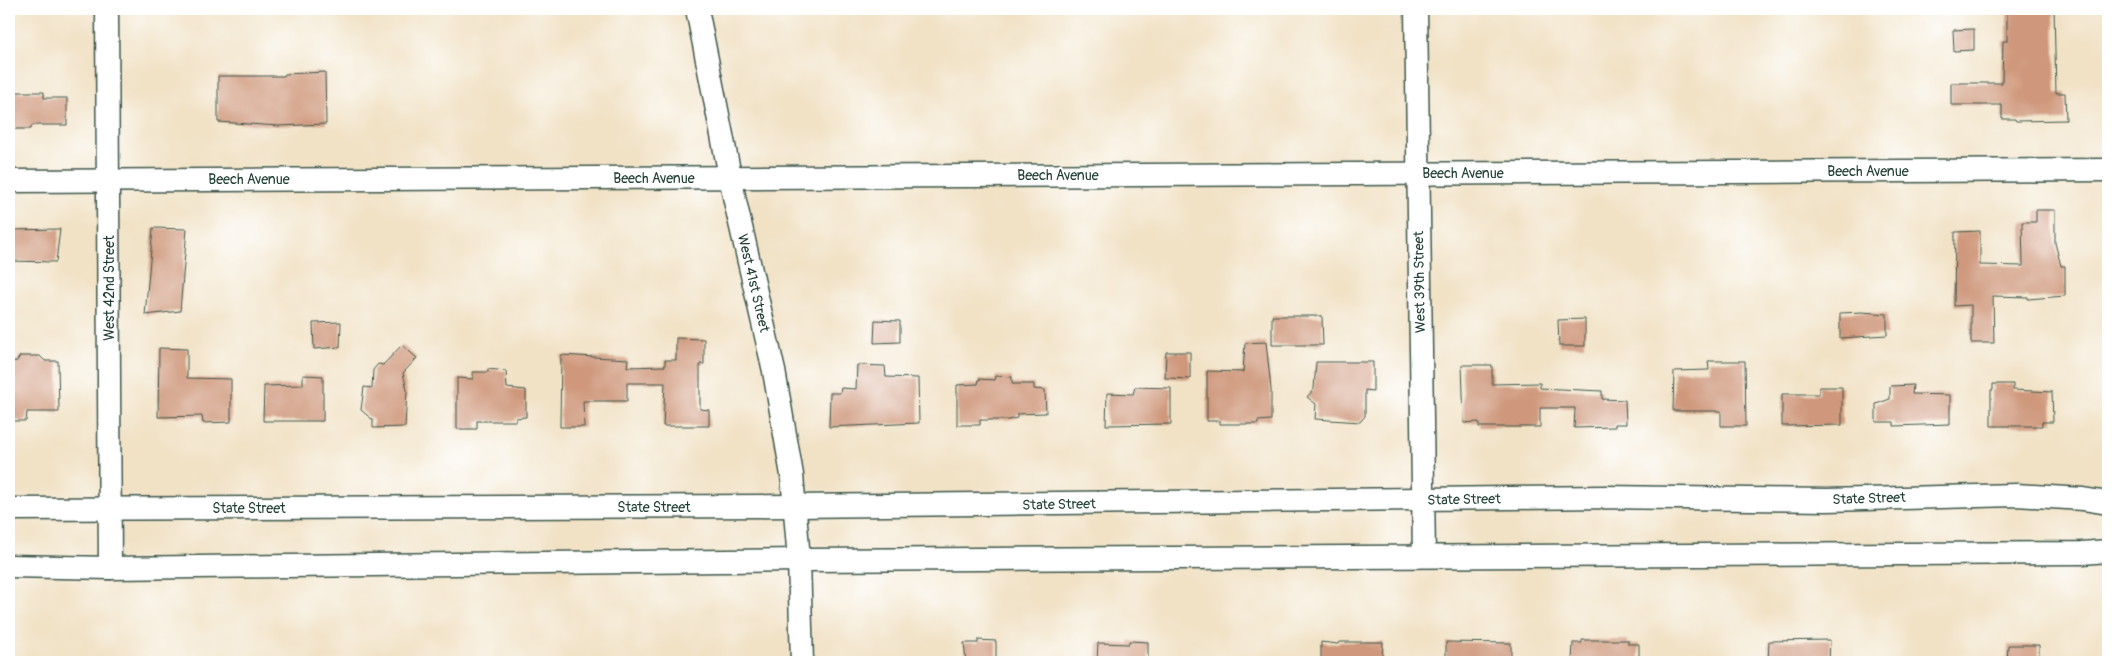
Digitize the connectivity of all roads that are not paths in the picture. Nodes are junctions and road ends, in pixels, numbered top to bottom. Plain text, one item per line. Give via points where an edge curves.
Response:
1 (107, 9) edge
2 (697, 9) edge
3 (1416, 9) edge
4 (2108, 170) edge
5 (1416, 173) junction
6 (732, 178) junction
7 (108, 180) junction
8 (9, 181) edge
9 (1423, 500) junction
10 (2108, 503) edge
11 (795, 506) junction
12 (9, 508) edge
13 (110, 509) junction
14 (2108, 551) edge
15 (1424, 556) junction
16 (799, 560) junction
17 (9, 566) edge
18 (110, 568) junction
19 (802, 662) edge

1 - 7 street, West 42nd Street
2 - 6 street, West 41st Street
3 - 5 street, West 39th Street
4 - 5 street, Beech Avenue
5 - 6 street, Beech Avenue
5 - 9 street, West 39th Street
6 - 7 street, Beech Avenue
6 - 11 street, West 41st Street via 774,371
7 - 8 street, Beech Avenue
7 - 13 street, West 42nd Street
9 - 10 street, State Street via 1604,497 1827,500 2016,495
9 - 11 street, State Street
9 - 15 street, West 39th Street
11 - 13 street, State Street
11 - 16 street, West 41st Street
12 - 13 street, State Street
13 - 18 street, West 42nd Street
14 - 15 street
15 - 16 street
16 - 18 street
16 - 19 street, West 41st Street
17 - 18 street

